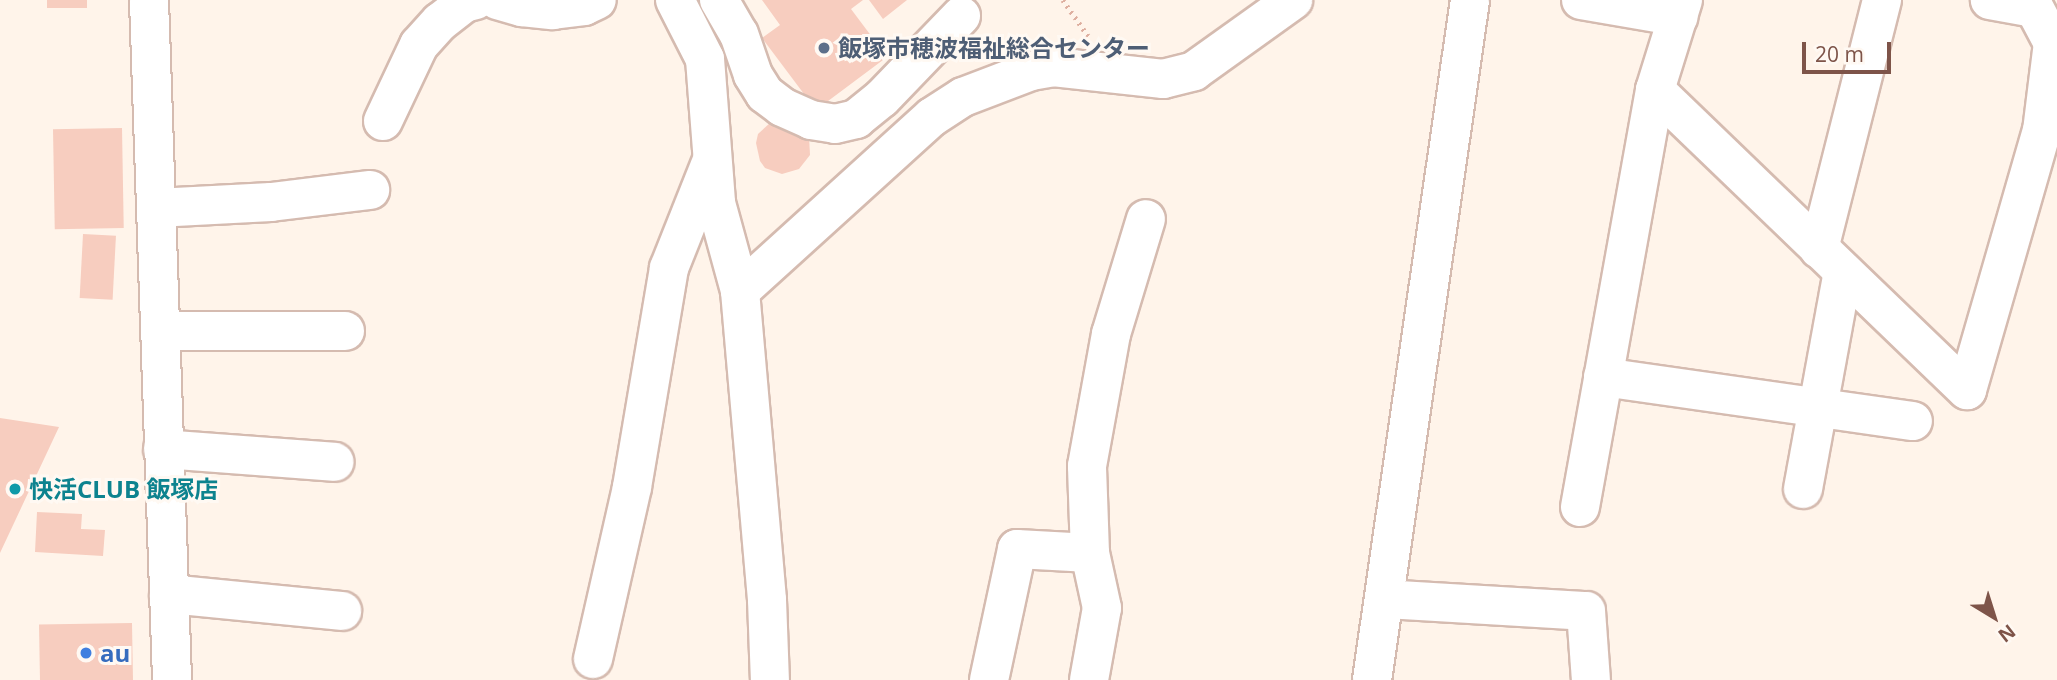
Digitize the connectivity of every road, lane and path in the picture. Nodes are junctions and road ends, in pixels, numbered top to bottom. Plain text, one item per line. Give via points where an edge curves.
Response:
1 (149, 0) edge
2 (476, 0) edge
3 (497, 0) edge
4 (597, 0) edge
5 (675, 0) edge
6 (719, 0) edge
7 (1063, 0) edge
8 (1293, 0) edge
9 (1469, 0) edge
10 (1581, 0) edge
11 (1882, 0) edge
12 (1990, 0) edge
13 (1681, 8) edge
14 (961, 16) dead end
15 (1094, 44) dead end
16 (1655, 90) junction
17 (383, 121) dead end
18 (711, 161) junction
19 (370, 190) dead end
20 (156, 208) junction
21 (1146, 219) dead end
22 (1831, 260) junction
23 (740, 291) junction
24 (160, 331) junction
25 (345, 331) dead end
26 (1603, 377) junction
27 (1818, 408) junction
28 (1913, 421) dead end
29 (163, 449) junction
30 (334, 462) dead end
31 (1803, 489) dead end
32 (1580, 507) dead end
33 (1090, 553) junction
34 (169, 594) junction
35 (1384, 599) junction
36 (342, 611) dead end
37 (593, 659) dead end
38 (172, 680) edge
39 (770, 680) edge
40 (989, 680) edge
41 (1089, 680) edge
42 (1372, 680) edge
43 (1591, 680) edge

1 - 20 street
2 - 17 street via 464,3 419,44
3 - 4 street via 553,10
5 - 18 street via 705,60
6 - 14 street via 765,94 811,120 835,124 856,119 881,99
7 - 15 path
8 - 23 street via 1195,71 1163,79 1053,67 964,97 932,117
9 - 35 street
10 - 13 street
11 - 22 street
12 - 22 street via 2034,8 2053,43 2042,131 1967,390
13 - 16 street
16 - 22 street
16 - 26 street
18 - 23 street via 716,203
18 - 37 street via 669,268 632,487
19 - 20 street via 271,202
20 - 24 street
21 - 33 street via 1111,334 1087,466
22 - 27 street
23 - 39 street
24 - 25 street
24 - 29 street
26 - 27 street
26 - 32 street
27 - 28 street
27 - 31 street
29 - 30 street
29 - 34 street
33 - 40 street via 1017,549
33 - 41 street via 1102,608
34 - 36 street
34 - 38 street
35 - 42 street
35 - 43 street via 1586,611

